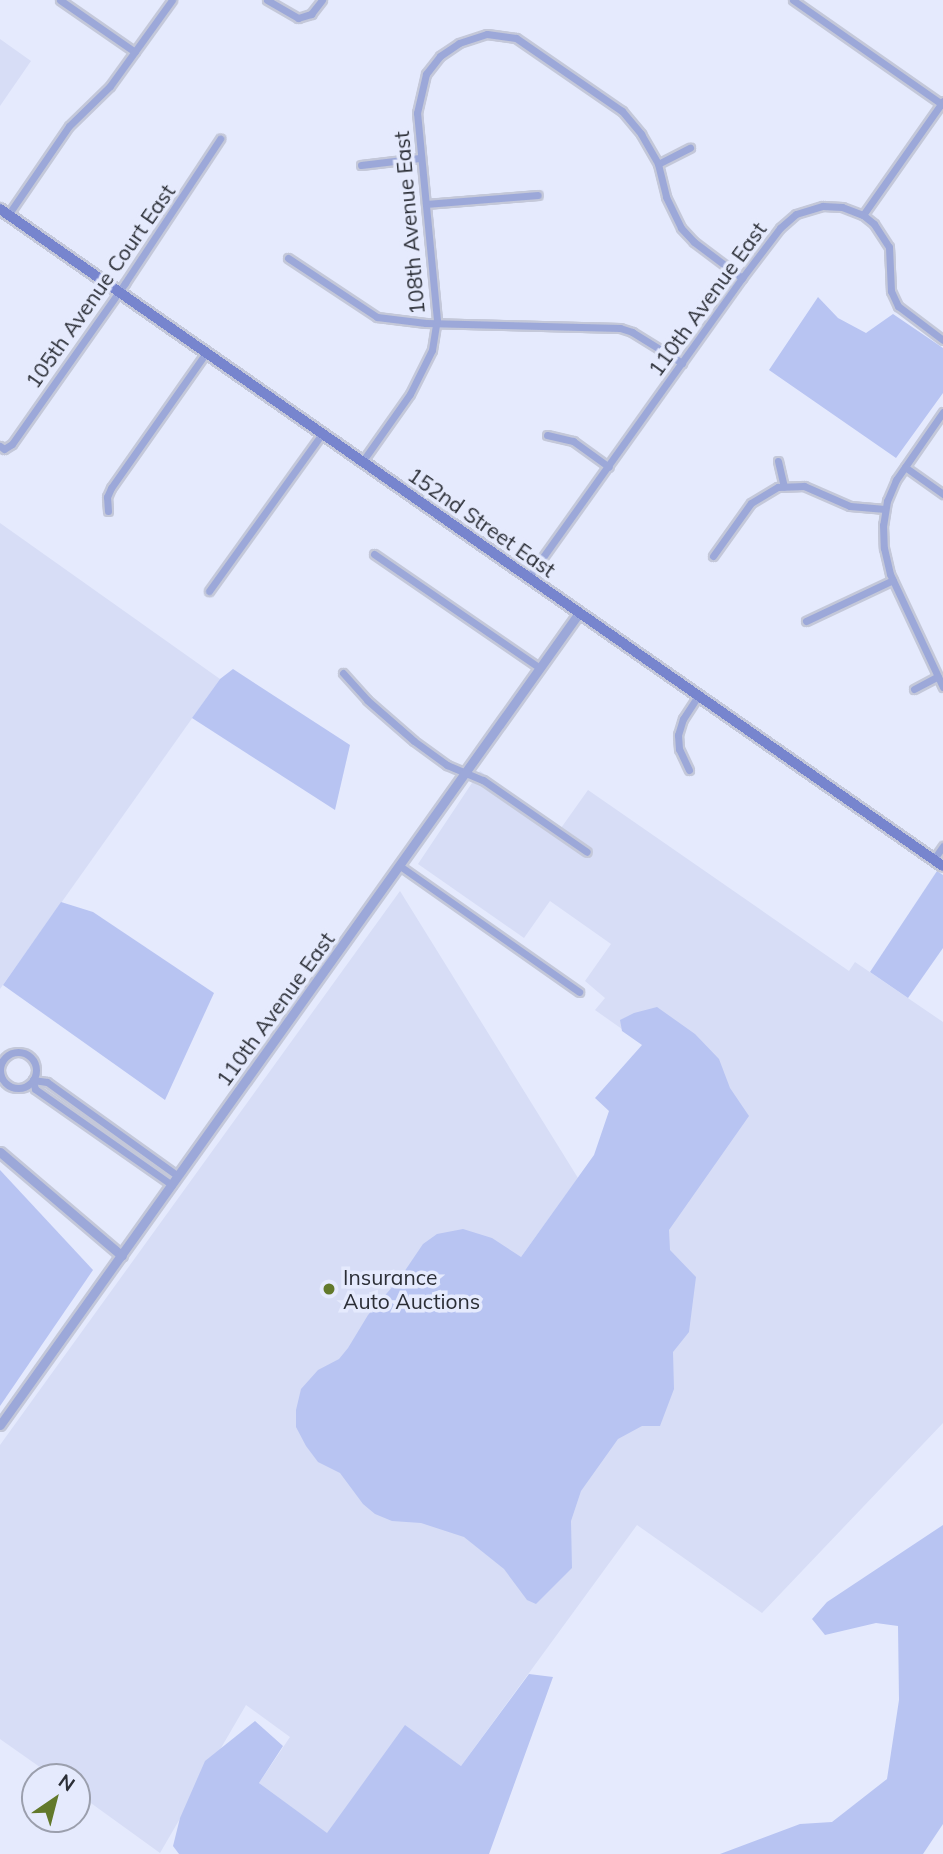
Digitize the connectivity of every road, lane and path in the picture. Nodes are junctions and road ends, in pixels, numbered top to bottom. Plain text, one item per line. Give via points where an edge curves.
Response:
1 (60, 0) edge
2 (172, 0) edge
3 (267, 0) edge
4 (322, 0) edge
5 (793, 0) edge
6 (135, 51) junction
7 (942, 103) edge
8 (220, 139) dead end
9 (690, 148) dead end
10 (420, 158) junction
11 (658, 164) junction
12 (361, 165) dead end
13 (538, 195) dead end
14 (426, 204) junction
15 (4, 212) edge
16 (863, 215) junction
17 (288, 258) dead end
18 (742, 278) junction
19 (118, 292) junction
20 (436, 320) junction
21 (943, 340) edge
22 (206, 353) junction
23 (682, 363) junction
24 (943, 412) edge
25 (321, 435) junction
26 (547, 435) dead end
27 (2, 447) edge
28 (362, 461) junction
29 (778, 461) dead end
30 (609, 467) junction
31 (905, 467) junction
32 (784, 486) junction
33 (943, 494) edge
34 (885, 509) junction
35 (107, 511) dead end
36 (374, 554) dead end
37 (713, 556) dead end
38 (528, 578) junction
39 (892, 580) junction
40 (209, 591) dead end
41 (579, 613) junction
42 (806, 621) dead end
43 (540, 668) junction
44 (343, 673) dead end
45 (938, 676) junction
46 (943, 687) edge
47 (914, 689) dead end
48 (698, 696) junction
49 (689, 770) dead end
50 (467, 774) junction
51 (943, 846) edge
52 (587, 852) dead end
53 (939, 862) edge
54 (400, 866) junction
55 (579, 992) dead end
56 (33, 1080) junction
57 (0, 1152) edge
58 (178, 1176) junction
59 (172, 1185) junction
60 (122, 1256) junction
61 (0, 1425) edge

1 - 6 street
2 - 6 street
3 - 4 street via 288,15 303,18
5 - 7 street
6 - 15 street via 104,93 69,126
7 - 16 street
8 - 19 street, 105th Avenue Court East
9 - 11 street
10 - 11 street, 108th Avenue East via 417,113 426,74 449,49 482,34 494,34 526,42 622,111
10 - 12 street
10 - 14 street, 108th Avenue East
11 - 18 street via 666,197 681,228
13 - 14 street
14 - 20 street, 108th Avenue East
15 - 19 main road, 152nd Street East
16 - 18 street, 110th Avenue East via 831,206 796,214
16 - 21 street via 881,231 889,247 891,291 898,306
17 - 20 street via 377,317 426,323
18 - 23 street, 110th Avenue East
19 - 22 main road, 152nd Street East
19 - 27 street, 105th Avenue Court East via 12,444
20 - 23 street via 620,328
20 - 28 street, 108th Avenue East via 424,369
22 - 25 main road, 152nd Street East
22 - 35 street via 111,488
23 - 30 street, 110th Avenue East
24 - 31 street
25 - 28 main road, 152nd Street East
25 - 40 street
26 - 30 street via 573,441
28 - 38 main road, 152nd Street East
29 - 32 street
30 - 38 street, 110th Avenue East
31 - 33 street
31 - 34 street
32 - 34 street via 804,486 850,506
32 - 37 street via 751,503
34 - 39 street via 884,548
36 - 43 street
38 - 41 main road, 152nd Street East
39 - 42 street
39 - 45 street
41 - 43 street, 110th Avenue East
41 - 48 main road, 152nd Street East
43 - 50 street, 110th Avenue East
44 - 50 street via 387,720 447,765
45 - 46 street
45 - 47 street
48 - 49 street via 678,735
48 - 53 main road, 152nd Street East
50 - 52 street via 483,780
50 - 54 street, 110th Avenue East
51 - 53 street
54 - 55 street
54 - 58 street, 110th Avenue East
56 - 56 street via 36,1068 32,1058 21,1052 5,1058 1,1074 7,1084 18,1088
56 - 58 street via 47,1082
56 - 59 street via 36,1089
57 - 60 street
58 - 59 street, 110th Avenue East
59 - 60 street, 110th Avenue East
60 - 61 street, 110th Avenue East

